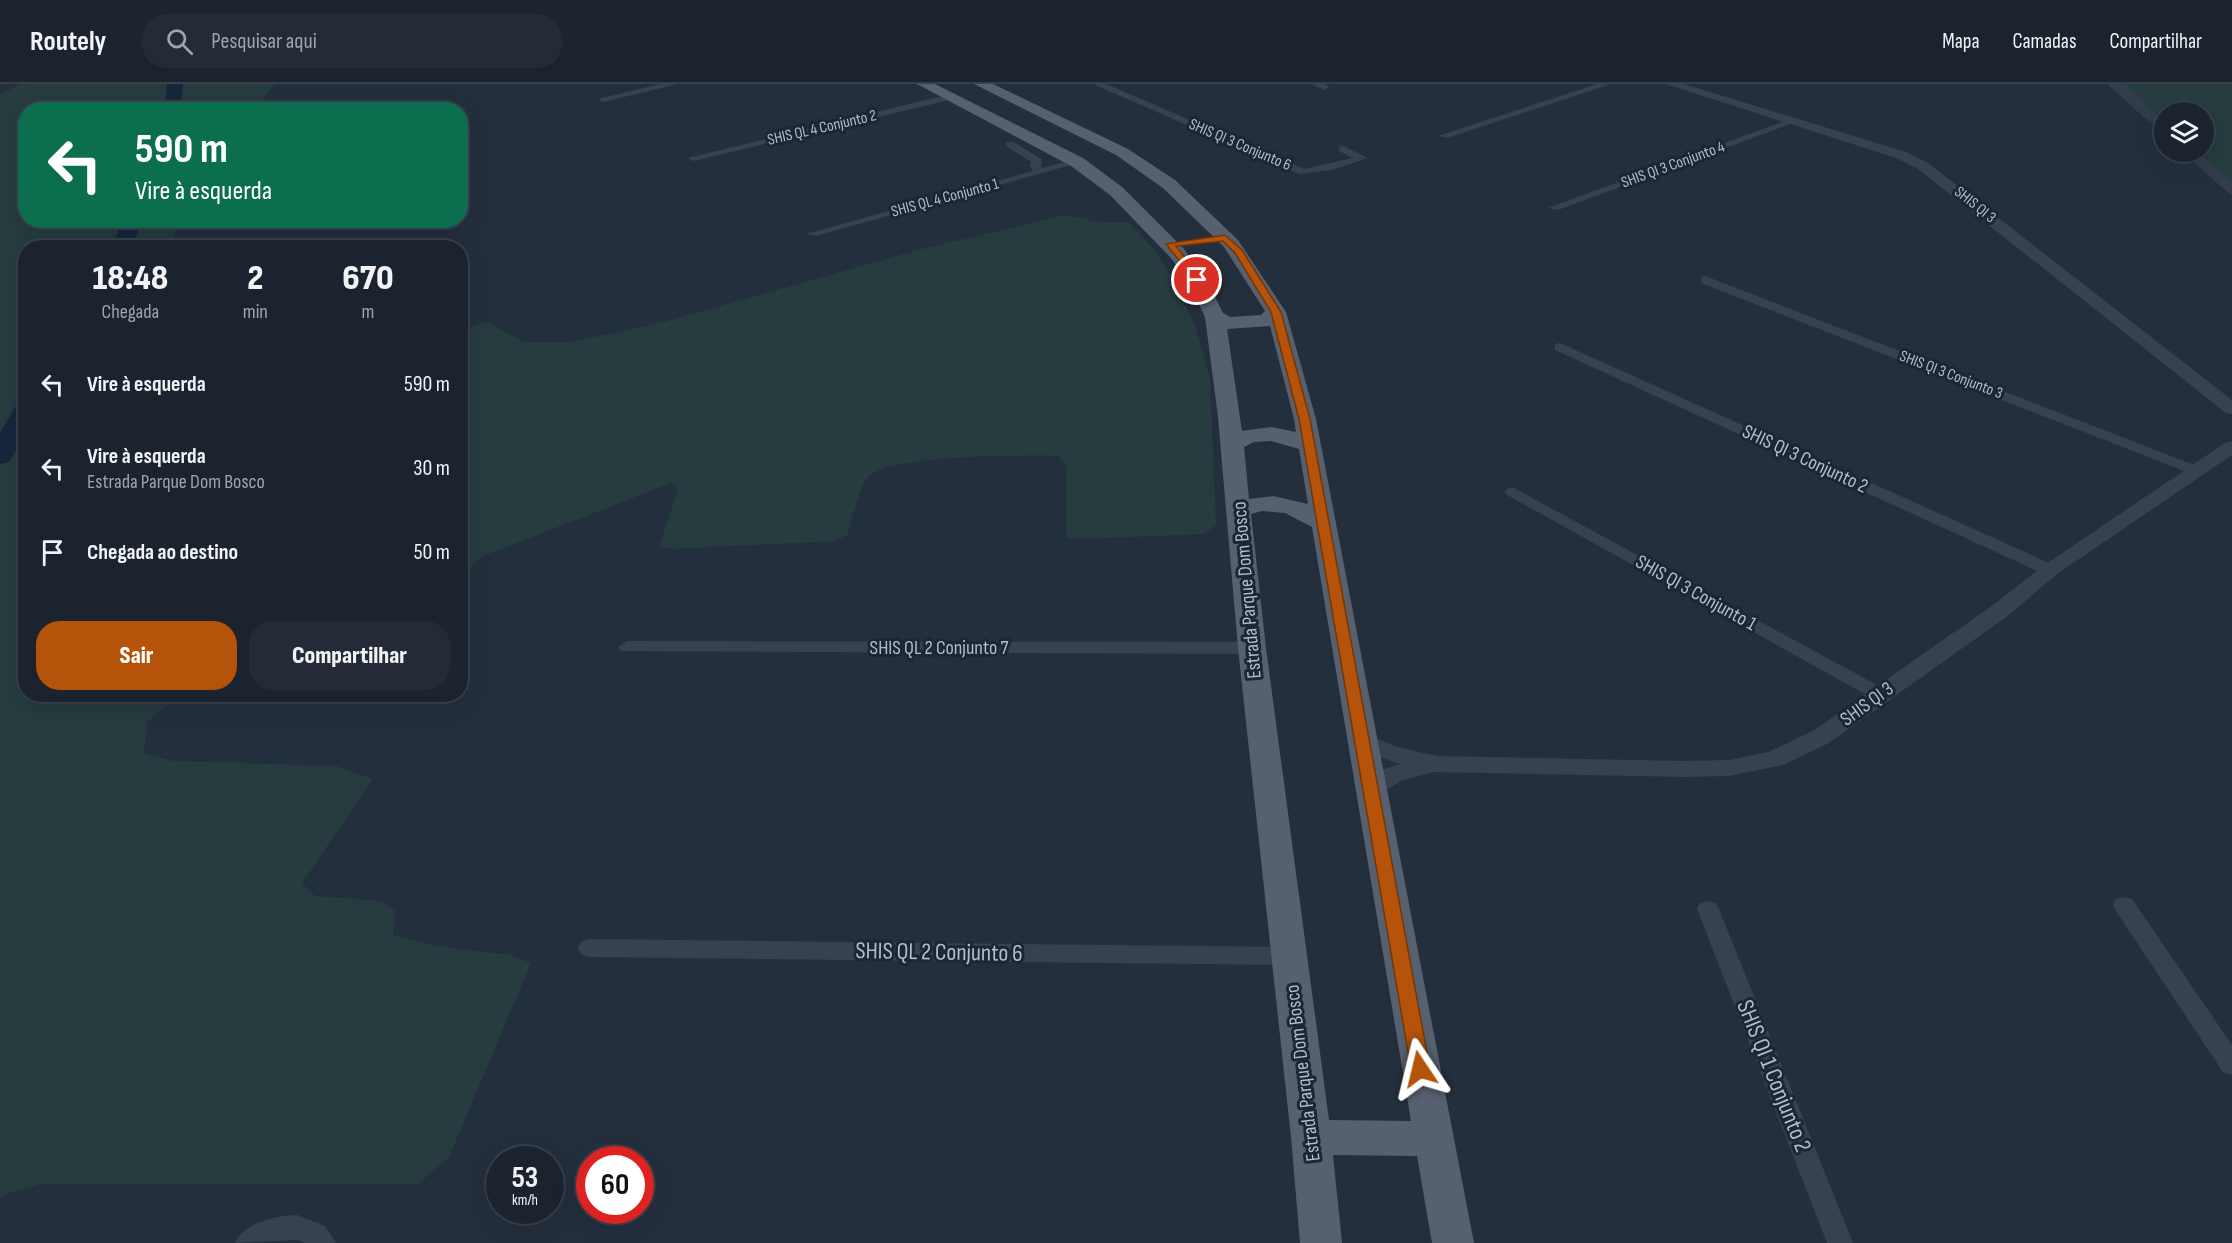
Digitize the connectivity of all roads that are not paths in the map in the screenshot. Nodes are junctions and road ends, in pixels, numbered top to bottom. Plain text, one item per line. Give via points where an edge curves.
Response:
1 (673, 84) edge
2 (924, 84) edge
3 (1098, 84) edge
4 (1606, 84) edge
5 (1672, 84) edge
6 (985, 85) edge
7 (951, 97) junction
8 (603, 99) dead end
9 (1040, 111) junction
10 (1793, 121) junction
11 (1064, 123) junction
12 (1011, 133) junction
13 (1443, 136) dead end
14 (1343, 148) dead end
15 (693, 158) dead end
16 (1077, 162) junction
17 (1041, 172) junction
18 (1554, 208) dead end
19 (812, 234) dead end
20 (1225, 238) junction
21 (1189, 242) junction
22 (1705, 280) dead end
23 (1276, 312) junction
24 (1215, 317) junction
25 (1560, 347) dead end
26 (2232, 409) edge
27 (1229, 417) junction
28 (1305, 419) junction
29 (1232, 444) junction
30 (1309, 445) junction
31 (2232, 447) edge
32 (2197, 471) junction
33 (1512, 492) dead end
34 (1240, 510) junction
35 (1322, 523) junction
36 (2050, 570) junction
37 (627, 647) dead end
38 (1252, 648) junction
39 (1881, 694) junction
40 (1361, 741) junction
41 (1437, 764) junction
42 (1370, 790) junction
43 (2124, 905) dead end
44 (1708, 909) dead end
45 (589, 948) dead end
46 (1289, 956) junction
47 (2232, 1065) edge
48 (1311, 1137) junction
49 (1433, 1139) junction
50 (248, 1243) edge
51 (323, 1243) edge
52 (1321, 1243) edge
53 (1453, 1243) edge
54 (1840, 1243) edge

1 - 8 street
2 - 7 main road, Estrada Parque Dom Bosco
3 - 14 street, SHIS QI 3 Conjunto 6 via 1303,172 1363,158
4 - 13 street
5 - 10 street, SHIS QI 3
6 - 9 main road
7 - 12 main road, Estrada Parque Dom Bosco
7 - 15 street, SHIS QL 4 Conjunto 2
9 - 11 main road
9 - 12 main road via 1042,116 1024,121
10 - 18 street, SHIS QI 3 Conjunto 4
10 - 26 street, SHIS QI 3 via 1901,155 1935,174
11 - 12 main road via 1046,122
11 - 20 main road via 1122,152 1169,184
12 - 16 main road, Estrada Parque Dom Bosco
12 - 17 street via 1037,161 1036,168
16 - 17 street, SHIS QL 4 Conjunto 1
16 - 21 main road, Estrada Parque Dom Bosco
17 - 19 street, SHIS QL 4 Conjunto 1
20 - 21 main road
20 - 23 main road via 1239,252
21 - 24 main road, Estrada Parque Dom Bosco via 1197,280
22 - 32 street, SHIS QI 3 Conjunto 3
23 - 24 main road via 1267,321 1226,323
23 - 28 main road
24 - 27 main road, Estrada Parque Dom Bosco
25 - 36 street, SHIS QI 3 Conjunto 2
27 - 28 main road via 1253,430 1272,431 1296,426
27 - 29 main road, Estrada Parque Dom Bosco
28 - 30 main road
29 - 30 main road via 1250,435 1270,435 1290,437
29 - 34 main road, Estrada Parque Dom Bosco
30 - 35 main road
31 - 32 street, SHIS QI 3
32 - 36 street, SHIS QI 3
33 - 39 street, SHIS QI 3 Conjunto 1
34 - 35 main road via 1279,503 1296,506
34 - 38 main road, Estrada Parque Dom Bosco
35 - 40 main road
36 - 39 street, SHIS QI 3 via 2001,610
37 - 38 street, SHIS QL 2 Conjunto 7
38 - 46 main road, Estrada Parque Dom Bosco
39 - 41 street, SHIS QI 3 via 1821,737 1774,759 1729,768
40 - 41 street, SHIS QI 3
40 - 42 main road
41 - 42 street, SHIS QI 3 via 1410,769
42 - 49 main road
43 - 47 street
44 - 54 street, SHIS QI 1 Conjunto 2
45 - 46 street, SHIS QL 2 Conjunto 6
46 - 48 main road, Estrada Parque Dom Bosco
48 - 49 main road
48 - 52 main road, Estrada Parque Dom Bosco
49 - 53 main road
50 - 51 street via 273,1229 295,1227 316,1233

